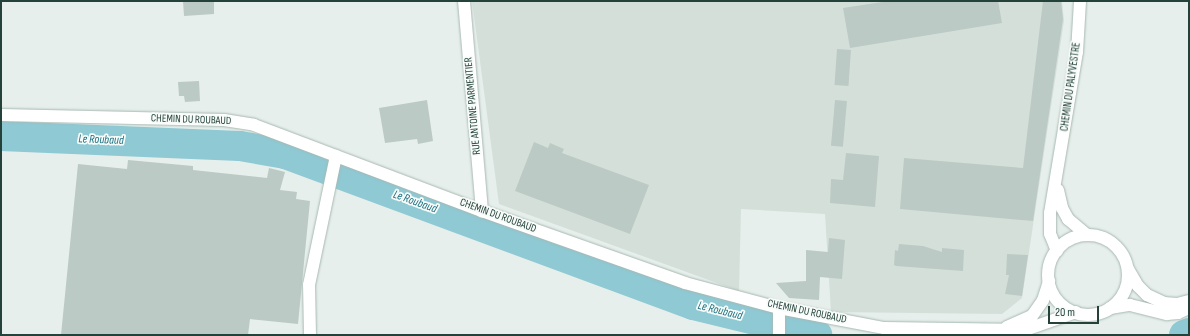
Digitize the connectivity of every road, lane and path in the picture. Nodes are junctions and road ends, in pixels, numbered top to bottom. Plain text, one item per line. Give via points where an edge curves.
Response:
1 (464, 1) edge
2 (1080, 1) edge
3 (1, 115) edge
4 (336, 156) junction
5 (1058, 172) junction
6 (482, 211) junction
7 (1088, 235) junction
8 (1057, 251) junction
9 (1128, 268) junction
10 (1049, 280) junction
11 (1189, 301) edge
12 (1109, 308) junction
13 (1189, 308) edge
14 (779, 312) junction
15 (1076, 312) junction
16 (996, 330) junction
17 (310, 335) edge
18 (779, 335) edge

1 - 6 street, RUE ANTOINE PARMENTIER
2 - 5 street, CHEMIN DU PALYVESTRE via 1077,52
3 - 4 street, CHEMIN DU ROUBAUD via 224,120 254,125
4 - 6 street, CHEMIN DU ROUBAUD
4 - 17 street via 309,285
5 - 7 street, CHEMIN DU PALYVESTRE via 1058,196 1062,208 1068,219
5 - 8 street, CHEMIN DU PALYVESTRE via 1049,226
6 - 14 street, CHEMIN DU ROUBAUD via 685,283
7 - 8 street via 1068,240
7 - 9 street via 1105,238 1116,246 1124,256
8 - 10 street via 1049,269
9 - 11 street via 1138,286 1147,295 1164,303 1177,304
9 - 12 street via 1124,293
10 - 15 street via 1059,302
10 - 16 street, CHEMIN DU ROUBAUD via 1043,300 1032,316
12 - 13 street via 1130,305 1167,314
12 - 15 street via 1093,314
14 - 16 street, CHEMIN DU ROUBAUD via 884,328
14 - 18 street
15 - 16 street, CHEMIN DU ROUBAUD via 1025,330

